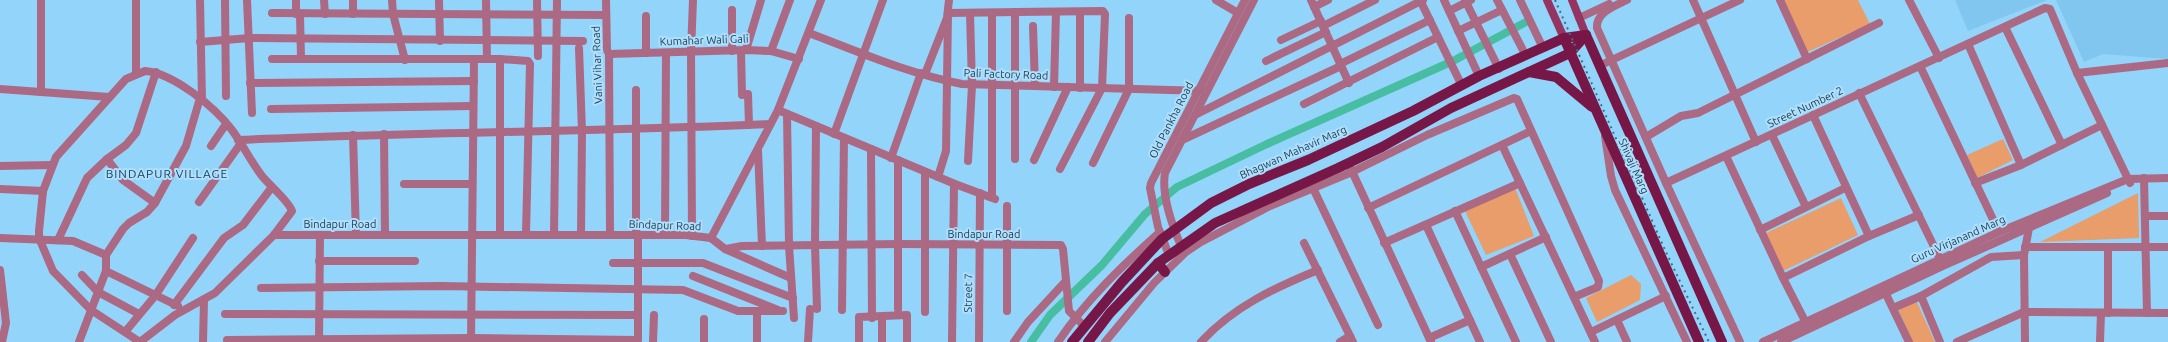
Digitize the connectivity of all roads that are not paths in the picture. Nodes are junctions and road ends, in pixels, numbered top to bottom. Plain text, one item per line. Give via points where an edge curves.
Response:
1 (41, 0) edge
2 (136, 0) edge
3 (200, 0) edge
4 (225, 0) edge
5 (247, 0) edge
6 (296, 0) edge
7 (324, 0) edge
8 (353, 0) edge
9 (392, 0) edge
10 (439, 0) edge
11 (486, 0) edge
12 (537, 0) edge
13 (557, 0) edge
14 (606, 0) edge
15 (693, 0) edge
16 (761, 0) edge
17 (790, 0) edge
18 (821, 0) edge
19 (883, 0) edge
20 (949, 0) edge
21 (1216, 0) edge
22 (1245, 0) edge
23 (1254, 0) edge
24 (1328, 0) edge
25 (1375, 0) edge
26 (1421, 0) edge
27 (1444, 0) edge
28 (1497, 0) edge
29 (1520, 0) edge
30 (1547, 0) edge
31 (1572, 0) edge
32 (1618, 0) edge
33 (1627, 0) edge
34 (1693, 0) edge
35 (1740, 0) edge
36 (1780, 0) edge
37 (1909, 0) edge
38 (1467, 1) edge
39 (1313, 3) edge
40 (732, 10) dead end
41 (1502, 10) junction
42 (1449, 11) junction
43 (1015, 12) junction
44 (1056, 12) junction
45 (1080, 12) junction
46 (272, 13) dead end
47 (537, 13) junction
48 (948, 13) junction
49 (970, 13) junction
50 (992, 13) junction
51 (1238, 13) junction
52 (298, 14) junction
53 (324, 14) junction
54 (353, 14) junction
55 (392, 14) junction
56 (440, 14) junction
57 (487, 14) junction
58 (557, 14) junction
59 (606, 14) junction
60 (646, 16) dead end
61 (1128, 18) dead end
62 (1579, 18) junction
63 (1702, 18) junction
64 (1430, 20) junction
65 (1476, 22) junction
66 (1879, 23) dead end
67 (1033, 26) dead end
68 (1323, 26) junction
69 (2005, 26) junction
70 (1458, 31) junction
71 (810, 33) junction
72 (1586, 35) junction
73 (1438, 37) junction
74 (248, 38) junction
75 (1564, 38) junction
76 (225, 39) junction
77 (301, 39) junction
78 (400, 40) junction
79 (1281, 40) dead end
80 (440, 41) junction
81 (487, 41) junction
82 (538, 41) junction
83 (200, 42) junction
84 (557, 42) junction
85 (1968, 44) junction
86 (1331, 45) junction
87 (1543, 48) junction
88 (744, 50) junction
89 (732, 51) junction
90 (770, 51) junction
91 (691, 52) junction
92 (646, 53) junction
93 (666, 53) junction
94 (1570, 53) junction
95 (609, 54) junction
96 (863, 54) junction
97 (538, 56) dead end
98 (1526, 56) junction
99 (1938, 58) junction
100 (272, 59) dead end
101 (301, 59) junction
102 (487, 59) junction
103 (500, 59) junction
104 (799, 59) junction
105 (1807, 59) junction
106 (405, 60) junction
107 (474, 60) junction
108 (1611, 60) junction
109 (1266, 61) dead end
110 (2168, 63) edge
111 (1341, 65) junction
112 (1599, 66) junction
113 (1920, 66) junction
114 (1499, 69) junction
115 (156, 72) junction
116 (1528, 72) junction
117 (136, 73) junction
118 (2077, 73) junction
119 (923, 74) junction
120 (1479, 76) junction
121 (474, 81) junction
122 (948, 81) junction
123 (250, 83) junction
124 (1349, 83) junction
125 (972, 85) junction
126 (992, 85) junction
127 (1015, 86) junction
128 (1034, 86) junction
129 (1462, 86) junction
130 (1054, 87) junction
131 (1068, 87) junction
132 (1080, 88) junction
133 (1102, 88) junction
134 (0, 89) edge
135 (1129, 89) junction
136 (636, 90) dead end
137 (1198, 90) junction
138 (1207, 91) junction
139 (41, 92) junction
140 (1735, 93) junction
141 (1860, 93) junction
142 (226, 96) dead end
143 (109, 97) junction
144 (201, 99) junction
145 (1304, 104) dead end
146 (473, 106) junction
147 (271, 108) dead end
148 (1595, 109) junction
149 (778, 110) junction
150 (252, 114) dead end
151 (787, 114) junction
152 (1195, 115) junction
153 (1813, 115) junction
154 (226, 124) junction
155 (770, 124) junction
156 (749, 125) junction
157 (2102, 125) junction
158 (816, 126) junction
159 (691, 127) junction
160 (665, 128) junction
161 (1604, 129) junction
162 (582, 130) junction
163 (609, 130) junction
164 (635, 130) junction
165 (554, 131) junction
166 (1531, 131) junction
167 (499, 132) junction
168 (528, 132) junction
169 (473, 133) junction
170 (384, 134) junction
171 (834, 134) junction
172 (353, 135) junction
173 (1772, 135) junction
174 (1646, 137) junction
175 (844, 138) junction
176 (1182, 140) junction
177 (240, 142) junction
178 (1756, 142) junction
179 (1502, 145) junction
180 (2062, 145) junction
181 (211, 146) dead end
182 (758, 149) junction
183 (871, 149) junction
184 (1726, 156) junction
185 (106, 159) junction
186 (894, 159) junction
187 (1015, 159) dead end
188 (1034, 160) dead end
189 (968, 162) dead end
190 (1093, 164) dead end
191 (52, 165) junction
192 (2020, 165) junction
193 (0, 166) edge
194 (1350, 168) junction
195 (1060, 169) dead end
196 (925, 172) junction
197 (938, 177) junction
198 (2168, 178) edge
199 (2129, 181) junction
200 (2145, 181) junction
201 (1666, 182) junction
202 (1520, 183) junction
203 (1975, 183) junction
204 (2168, 183) edge
205 (404, 184) dead end
206 (472, 184) junction
207 (954, 184) junction
208 (272, 187) junction
209 (1313, 188) junction
210 (1845, 188) junction
211 (0, 189) edge
212 (43, 191) junction
213 (980, 193) junction
214 (199, 202) dead end
215 (155, 203) junction
216 (1007, 206) dead end
217 (1806, 207) junction
218 (1368, 208) junction
219 (1455, 211) junction
220 (1919, 216) junction
221 (2145, 216) junction
222 (2168, 216) edge
223 (1426, 224) junction
224 (2029, 228) junction
225 (1174, 229) junction
226 (1760, 230) junction
227 (1999, 232) junction
228 (472, 234) junction
229 (500, 234) junction
230 (526, 234) junction
231 (554, 234) junction
232 (610, 234) junction
233 (637, 234) junction
234 (665, 234) junction
235 (274, 235) junction
236 (320, 235) junction
237 (356, 235) junction
238 (385, 235) junction
239 (581, 235) junction
240 (1161, 235) junction
241 (692, 236) junction
242 (1869, 236) junction
243 (1546, 237) junction
244 (0, 238) edge
245 (39, 238) junction
246 (193, 238) dead end
247 (711, 238) junction
248 (58, 240) junction
249 (1304, 243) dead end
250 (1384, 243) junction
251 (898, 244) junction
252 (925, 244) junction
253 (814, 245) junction
254 (842, 245) junction
255 (870, 245) junction
256 (952, 245) junction
257 (980, 245) junction
258 (1007, 245) junction
259 (762, 246) junction
260 (789, 246) junction
261 (1181, 246) junction
262 (2108, 247) junction
263 (2146, 247) junction
264 (2168, 247) edge
265 (725, 249) junction
266 (2025, 251) junction
267 (1510, 254) junction
268 (106, 255) junction
269 (1169, 255) junction
270 (319, 261) junction
271 (415, 261) dead end
272 (613, 262) dead end
273 (1942, 262) junction
274 (639, 263) junction
275 (1158, 263) junction
276 (1481, 267) junction
277 (0, 270) edge
278 (1318, 270) junction
279 (106, 271) junction
280 (1165, 272) junction
281 (82, 275) dead end
282 (693, 276) dead end
283 (791, 278) junction
284 (1783, 278) junction
285 (1065, 282) junction
286 (319, 287) junction
287 (472, 287) junction
288 (261, 288) dead end
289 (639, 289) junction
290 (1884, 289) junction
291 (98, 292) junction
292 (1, 293) edge
293 (155, 296) junction
294 (1574, 296) junction
295 (1666, 296) junction
296 (1921, 296) junction
297 (793, 298) junction
298 (204, 300) junction
299 (174, 305) junction
300 (1893, 308) junction
301 (898, 309) dead end
302 (91, 310) junction
303 (185, 310) junction
304 (842, 310) dead end
305 (757, 311) junction
306 (782, 311) junction
307 (1007, 311) dead end
308 (925, 312) dead end
309 (2024, 312) junction
310 (2105, 313) junction
311 (2147, 313) junction
312 (2168, 313) edge
313 (138, 314) junction
314 (225, 314) dead end
315 (319, 314) junction
316 (471, 314) junction
317 (1072, 314) junction
318 (638, 315) junction
319 (654, 315) dead end
320 (872, 318) junction
321 (882, 318) junction
322 (704, 319) dead end
323 (1470, 320) junction
324 (1616, 320) junction
325 (1805, 321) junction
326 (1378, 325) dead end
327 (1084, 326) junction
328 (125, 332) junction
329 (1591, 332) junction
330 (1352, 339) edge
331 (227, 340) dead end
332 (319, 340) edge
333 (368, 340) edge
334 (471, 340) edge
335 (1430, 340) edge
336 (559, 341) edge
337 (602, 341) edge
338 (1723, 341) edge
339 (2, 342) edge
340 (79, 342) edge
341 (140, 342) edge
342 (203, 342) edge
343 (653, 342) edge
344 (704, 342) edge
345 (756, 342) edge
346 (808, 342) edge
347 (859, 342) edge
348 (882, 342) edge
349 (907, 342) edge
350 (952, 342) edge
351 (979, 342) edge
352 (1014, 342) edge
353 (1058, 342) edge
354 (1072, 342) edge
355 (1088, 342) edge
356 (1105, 342) edge
357 (1201, 342) edge
358 (1340, 342) edge
359 (1480, 342) edge
360 (1516, 342) edge
361 (1552, 342) edge
362 (1595, 342) edge
363 (1627, 342) edge
364 (1687, 342) edge
365 (1699, 342) edge
366 (1740, 342) edge
367 (1763, 342) edge
368 (1781, 342) edge
369 (1909, 342) edge
370 (1940, 342) edge
371 (1958, 342) edge
372 (2025, 342) edge
373 (2100, 342) edge

1 - 139 street
2 - 117 street
3 - 83 street
4 - 76 street
5 - 74 street
6 - 52 street
7 - 53 street
8 - 54 street
9 - 55 street
10 - 56 street
11 - 57 street
12 - 47 street
13 - 58 street
14 - 59 street, Vani Vihar Road
15 - 91 street
16 - 88 street
17 - 90 street
18 - 71 street
19 - 96 street
20 - 48 street
21 - 51 street
22 - 51 street, Old Pankha Road
23 - 138 street, Old Pankha Road
24 - 39 street
25 - 68 street
26 - 64 street
26 - 86 street
27 - 42 street
28 - 41 street
29 - 87 street
30 - 75 main road, Shivaji Marg
31 - 62 main road, Shivaji Marg
32 - 62 street
33 - 108 street via 1604,13 1597,24
34 - 63 street
35 - 63 street
36 - 105 street
37 - 99 street
38 - 42 street
38 - 65 street
39 - 68 street
40 - 89 street
41 - 65 street
41 - 98 street
42 - 70 street
43 - 44 street
43 - 50 street
43 - 127 street
44 - 45 street
44 - 130 street
45 - 132 street
45 - 133 street via 1105,13
46 - 52 street
47 - 57 street
47 - 58 street
47 - 82 street
48 - 49 street
48 - 119 street
48 - 122 street
49 - 50 street
49 - 125 street
50 - 126 street
51 - 137 street, Old Pankha Road
52 - 53 street
52 - 77 street
53 - 54 street
54 - 55 street
55 - 56 street
55 - 78 street
56 - 57 street
56 - 80 street
57 - 81 street
58 - 59 street
58 - 84 street
59 - 95 street, Vani Vihar Road
60 - 92 street
61 - 135 street
62 - 72 main road, Shivaji Marg
63 - 108 street
63 - 140 street
64 - 73 street
64 - 111 street
65 - 70 street
65 - 114 street
66 - 105 street
67 - 128 street
68 - 79 street
68 - 86 street
68 - 109 street
69 - 85 street, Street Number 2
69 - 118 street, Street Number 2 via 2048,8
69 - 180 street
70 - 120 street
71 - 96 street, Pali Factory Road
71 - 104 street
72 - 75 main road, Bhagwan Mahavir Marg
72 - 94 main road
72 - 112 main road, Shivaji Marg
73 - 124 street
73 - 129 street
74 - 76 street
74 - 77 street
74 - 123 street
75 - 87 main road, Bhagwan Mahavir Marg
75 - 94 main road, Shivaji Marg
76 - 83 street
76 - 142 street
77 - 78 street
77 - 101 street
78 - 80 street
78 - 106 street
80 - 81 street
81 - 82 street
81 - 102 street
82 - 84 street
82 - 97 street
83 - 144 street
84 - 162 street via 581,44
84 - 165 street
85 - 99 street, Street Number 2
85 - 192 street
86 - 111 street
86 - 152 street
87 - 98 main road, Bhagwan Mahavir Marg
88 - 89 street, Kumahar Wali Gali
88 - 90 street, Kumahar Wali Gali
88 - 156 street
89 - 91 street, Kumahar Wali Gali
90 - 104 street, Kumahar Wali Gali
91 - 93 street, Kumahar Wali Gali
91 - 159 street
92 - 93 street, Kumahar Wali Gali
92 - 95 street, Kumahar Wali Gali
93 - 160 street
94 - 116 main road
94 - 148 main road, Shivaji Marg
95 - 163 street, Vani Vihar Road
96 - 119 street, Pali Factory Road
96 - 171 street
98 - 114 main road, Bhagwan Mahavir Marg
99 - 113 street, Street Number 2
100 - 101 street
101 - 106 street
102 - 103 street
102 - 107 street
103 - 167 street
103 - 168 street via 530,62
104 - 149 street
105 - 140 street
106 - 107 street
107 - 121 street
108 - 112 street
108 - 174 street
110 - 118 street
111 - 124 street
111 - 176 street
112 - 338 main road, Shivaji Marg
113 - 141 street, Street Number 2
113 - 203 street
114 - 120 main road, Bhagwan Mahavir Marg
115 - 117 street
115 - 144 street
115 - 185 street via 136,133 126,145
116 - 148 main road via 1556,78
116 - 194 main road via 1451,108
117 - 143 street via 126,79
118 - 157 street
119 - 122 street, Pali Factory Road
119 - 186 street
120 - 129 main road, Bhagwan Mahavir Marg
121 - 123 street
121 - 146 street
122 - 125 street, Pali Factory Road
122 - 197 street via 946,151
123 - 150 street
124 - 145 street
125 - 126 street, Pali Factory Road
125 - 189 street
126 - 127 street, Pali Factory Road
126 - 213 street via 994,198
127 - 128 street, Pali Factory Road
127 - 187 street
128 - 130 street, Pali Factory Road
129 - 225 main road, Bhagwan Mahavir Marg via 1315,157 1249,184 1211,203
130 - 131 street, Pali Factory Road
131 - 132 street, Pali Factory Road
131 - 188 street
132 - 133 street, Pali Factory Road
133 - 135 street, Pali Factory Road
133 - 195 street
134 - 139 street
135 - 137 street, Pali Factory Road
135 - 190 street
136 - 164 street
137 - 138 street, Pali Factory Road
137 - 240 street, Old Pankha Road via 1150,188
138 - 152 street, Old Pankha Road
139 - 143 street
140 - 174 street via 1698,113 1681,116
140 - 178 street
141 - 153 street, Street Number 2
141 - 220 street
143 - 191 street
144 - 154 street
144 - 215 street via 186,146
146 - 147 street
146 - 169 street
148 - 161 main road, Shivaji Marg
149 - 151 street
149 - 155 street
151 - 158 street
151 - 260 street
152 - 176 street, Old Pankha Road
153 - 173 street, Street Number 2
153 - 210 street
154 - 177 street
154 - 181 street
155 - 156 street
155 - 182 street
156 - 159 street
157 - 180 street
157 - 199 street
158 - 171 street
158 - 253 street
159 - 160 street
159 - 241 street
160 - 164 street
160 - 234 street
161 - 295 street via 1615,190
161 - 365 main road, Shivaji Marg
162 - 163 street
162 - 165 street
162 - 239 street
163 - 164 street
163 - 232 street, Vani Vihar Road
164 - 233 street
165 - 168 street
165 - 231 street
166 - 179 street
166 - 194 street via 1517,99 1511,99
166 - 294 street via 1599,281 1598,287
167 - 168 street
167 - 169 street
167 - 229 street
168 - 230 street
169 - 170 street
169 - 206 street
170 - 172 street
170 - 238 street
171 - 175 street
172 - 177 street
172 - 237 street
173 - 178 street, Street Number 2
173 - 217 street
174 - 201 street
175 - 183 street
175 - 254 street
176 - 225 street, Old Pankha Road via 1165,173 1163,183
177 - 208 street
177 - 214 street
178 - 184 street, Street Number 2
179 - 202 street
179 - 218 street
180 - 192 street
182 - 247 street
182 - 259 street
183 - 186 street
183 - 255 street
184 - 201 street, Street Number 2
184 - 226 street
185 - 215 street via 123,180
185 - 248 street via 84,182
186 - 196 street
186 - 251 street
191 - 193 street
191 - 212 street
192 - 203 street
194 - 209 street
194 - 218 street
194 - 261 main road via 1215,223
196 - 197 street
196 - 252 street
197 - 207 street
198 - 200 street, Guru Virjanand Marg
199 - 200 street, Guru Virjanand Marg
199 - 224 street, Guru Virjanand Marg
199 - 227 street, Guru Virjanand Marg
200 - 204 street, Guru Virjanand Marg
200 - 221 street
201 - 366 street
202 - 219 street
202 - 243 street
203 - 227 street
205 - 206 street
206 - 228 street
207 - 213 street
207 - 256 street
208 - 235 street via 292,211
208 - 299 street via 243,225 224,238
209 - 280 street via 1270,206 1208,238 1186,252
209 - 326 street
210 - 217 street
210 - 242 street
211 - 212 street
212 - 245 street
213 - 257 street, Street 7
215 - 268 street via 151,209 123,229
216 - 258 street
217 - 226 street
218 - 250 street
219 - 223 street
219 - 276 street
220 - 242 street
220 - 273 street
221 - 222 street
221 - 263 street
223 - 250 street
223 - 323 street
224 - 266 street
224 - 273 street, Guru Virjanand Marg
225 - 240 main road, Bhagwan Mahavir Marg
225 - 261 street, Old Pankha Road
226 - 284 street
227 - 273 street, Guru Virjanand Marg
228 - 229 street, Bindapur Road
228 - 238 street, Bindapur Road
228 - 287 street
229 - 230 street, Bindapur Road
230 - 231 street, Bindapur Road
231 - 239 street, Bindapur Road
232 - 233 street, Bindapur Road
232 - 239 street, Bindapur Road
233 - 234 street, Bindapur Road
233 - 274 street
234 - 241 street, Bindapur Road
235 - 236 street, Bindapur Road
235 - 298 street via 215,293
236 - 237 street, Bindapur Road
236 - 270 street
237 - 238 street, Bindapur Road
240 - 269 street, Old Pankha Road
240 - 317 street via 1125,264
240 - 327 main road, Bhagwan Mahavir Marg
241 - 247 street, Bindapur Road
242 - 284 street
243 - 267 street
243 - 294 street
244 - 245 street
245 - 248 street
245 - 302 street via 53,271
246 - 293 street
247 - 265 street, Bindapur Road
248 - 268 street via 80,243
249 - 278 street
250 - 335 street
251 - 252 street, Bindapur Road
251 - 255 street, Bindapur Road
251 - 301 street
252 - 256 street, Bindapur Road
252 - 308 street
253 - 254 street, Bindapur Road
253 - 260 street, Bindapur Road
253 - 346 street via 814,309
254 - 255 street, Bindapur Road
254 - 304 street
255 - 320 street
256 - 257 street, Bindapur Road
256 - 350 street
257 - 258 street, Bindapur Road
257 - 351 street, Street 7
258 - 285 street, Bindapur Road via 1061,245
258 - 307 street
259 - 260 street, Bindapur Road
259 - 265 street, Bindapur Road
260 - 283 street
261 - 269 main road
262 - 263 street
262 - 266 street
262 - 310 street
263 - 264 street
263 - 311 street
265 - 283 street
266 - 296 street via 1991,257
266 - 309 street
267 - 276 street
267 - 361 street
268 - 279 street
269 - 275 main road
270 - 271 street
270 - 286 street
272 - 274 street
273 - 290 street, Guru Virjanand Marg
274 - 289 street
274 - 297 street via 703,263
275 - 280 main road
275 - 355 main road via 1110,313
276 - 360 street
277 - 292 street
278 - 330 street
278 - 357 street via 1257,297 1217,326
279 - 291 street
279 - 293 street
280 - 356 street via 1146,291
281 - 291 street
282 - 306 street
283 - 297 street
284 - 325 street
285 - 317 street
285 - 352 street via 1028,322
286 - 287 street
286 - 288 street
286 - 315 street
287 - 289 street
287 - 316 street
289 - 305 street via 683,290 738,311
289 - 318 street
290 - 300 street
290 - 325 street, Guru Virjanand Marg
290 - 368 street, Guru Virjanand Marg
291 - 302 street
291 - 313 street
292 - 339 street via 6,323
293 - 299 street
293 - 313 street
294 - 329 street
295 - 324 street
295 - 364 street
296 - 300 street
296 - 370 street
297 - 306 street via 794,317
298 - 303 street
298 - 342 street
299 - 303 street
300 - 369 street
302 - 328 street
302 - 340 street
303 - 341 street
305 - 306 street
305 - 345 street
309 - 310 street
309 - 371 street
309 - 372 street
310 - 311 street
310 - 373 street
311 - 312 street
313 - 328 street
314 - 315 street
315 - 316 street
315 - 332 street
316 - 318 street
316 - 334 street
317 - 327 street
317 - 353 street
318 - 337 street via 638,340
319 - 343 street
320 - 321 street
320 - 347 street via 859,317
321 - 348 street
321 - 349 street via 907,315
322 - 344 street
323 - 335 street
323 - 359 street
324 - 329 street
324 - 363 street
325 - 367 street, Guru Virjanand Marg
327 - 354 main road, Bhagwan Mahavir Marg
328 - 341 street
329 - 362 street
330 - 358 street
331 - 332 street
332 - 333 street
333 - 334 street
334 - 336 street
336 - 337 street

